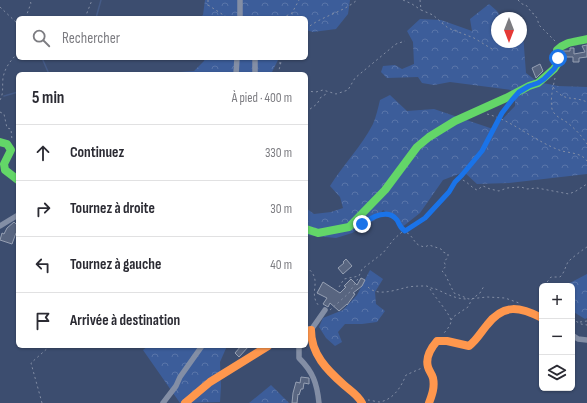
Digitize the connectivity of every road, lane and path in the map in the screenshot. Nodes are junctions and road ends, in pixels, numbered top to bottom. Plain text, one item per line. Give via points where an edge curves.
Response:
1 (29, 0) edge
2 (92, 0) edge
3 (208, 0) edge
4 (240, 0) edge
5 (299, 0) edge
6 (357, 0) edge
7 (403, 0) edge
8 (420, 0) edge
9 (518, 0) edge
10 (0, 7) edge
11 (421, 10) junction
12 (292, 13) junction
13 (28, 16) edge
14 (85, 16) edge
15 (225, 16) edge
16 (240, 16) edge
17 (286, 16) edge
18 (291, 16) edge
19 (16, 22) edge
20 (308, 28) edge
21 (587, 39) edge
22 (405, 41) dead end
23 (562, 44) junction
24 (492, 49) dead end
25 (16, 55) edge
26 (237, 60) edge
27 (255, 60) edge
28 (281, 60) edge
29 (558, 63) junction
30 (236, 72) edge
31 (255, 72) edge
32 (278, 72) edge
33 (553, 87) junction
34 (308, 92) edge
35 (329, 92) junction
36 (0, 100) edge
37 (587, 102) edge
38 (509, 104) dead end
39 (308, 111) edge
40 (0, 112) edge
41 (484, 114) dead end
42 (499, 119) junction
43 (0, 142) edge
44 (587, 144) edge
45 (10, 146) junction
46 (587, 161) edge
47 (16, 179) edge
48 (458, 179) junction
49 (587, 184) edge
50 (16, 216) edge
51 (362, 224) dead end
52 (0, 226) edge
53 (308, 230) edge
54 (405, 231) junction
55 (587, 247) edge
56 (308, 268) edge
57 (359, 276) junction
58 (546, 283) edge
59 (484, 286) dead end
60 (339, 287) dead end
61 (368, 287) dead end
62 (430, 289) junction
63 (469, 299) junction
64 (472, 299) junction
65 (325, 310) junction
66 (526, 310) junction
67 (539, 316) edge
68 (451, 320) junction
69 (575, 320) edge
70 (587, 320) edge
71 (578, 322) junction
72 (587, 325) edge
73 (309, 329) edge
74 (575, 337) edge
75 (587, 340) edge
76 (438, 341) junction
77 (48, 348) edge
78 (201, 348) edge
79 (265, 348) edge
80 (299, 348) edge
81 (430, 370) junction
82 (362, 402) edge
83 (42, 403) edge
84 (163, 403) edge
85 (185, 403) edge
86 (319, 403) edge
87 (429, 403) edge

1 - 13 path via 31,3
2 - 14 path
3 - 15 path via 208,5
4 - 16 street
5 - 12 path
6 - 20 path
7 - 11 path
8 - 11 path
9 - 23 path via 534,14 542,30
10 - 19 path
11 - 24 path via 433,15 448,28 474,38
12 - 17 path
12 - 18 path
21 - 23 street
22 - 35 path via 396,44 354,78 348,90 336,94
23 - 29 street via 557,50
25 - 36 path via 9,63 3,78 3,95
26 - 30 street
27 - 31 street
28 - 32 path
29 - 33 path
29 - 53 street via 538,83 455,121 429,137 417,147 385,190 349,227 318,233
33 - 37 path via 564,97 579,98
33 - 44 path via 552,110
34 - 35 path
35 - 39 path via 321,96 317,104
38 - 42 path
40 - 45 path via 4,114 7,128 11,129
41 - 42 path
42 - 46 path via 533,138 586,158
42 - 48 path via 482,151
43 - 45 street
45 - 47 street via 11,150 3,160 2,166 5,172
48 - 49 path via 462,179 477,190 483,186 490,190 521,187 569,194
48 - 54 path via 425,218
50 - 52 street
51 - 54 path via 376,215 388,215 394,216
54 - 57 path via 362,269
54 - 63 path via 416,245 425,248 429,245 448,254 444,262 446,266 442,271 454,293
55 - 58 path via 570,259 560,277 551,277
56 - 65 path via 315,276 314,297 318,306
57 - 60 path via 344,279
57 - 65 path via 346,297 330,311
59 - 64 path
61 - 62 path via 372,291 380,292 405,287 427,286
62 - 63 path via 437,289 452,297
62 - 68 path
63 - 64 path
64 - 66 path via 505,298 520,303
64 - 68 path via 468,307
65 - 73 street
66 - 67 street
66 - 76 street via 512,308 503,311 495,316 475,342 468,346
68 - 76 path
69 - 71 path
70 - 71 path
71 - 72 path
73 - 82 street via 316,354
74 - 75 street
76 - 81 street via 428,353
77 - 83 path via 31,363
78 - 84 street
79 - 85 street via 210,382
80 - 86 street via 299,358 315,380
81 - 82 path via 420,369 406,375 401,387 386,400 379,402 366,399
81 - 87 street via 434,384

